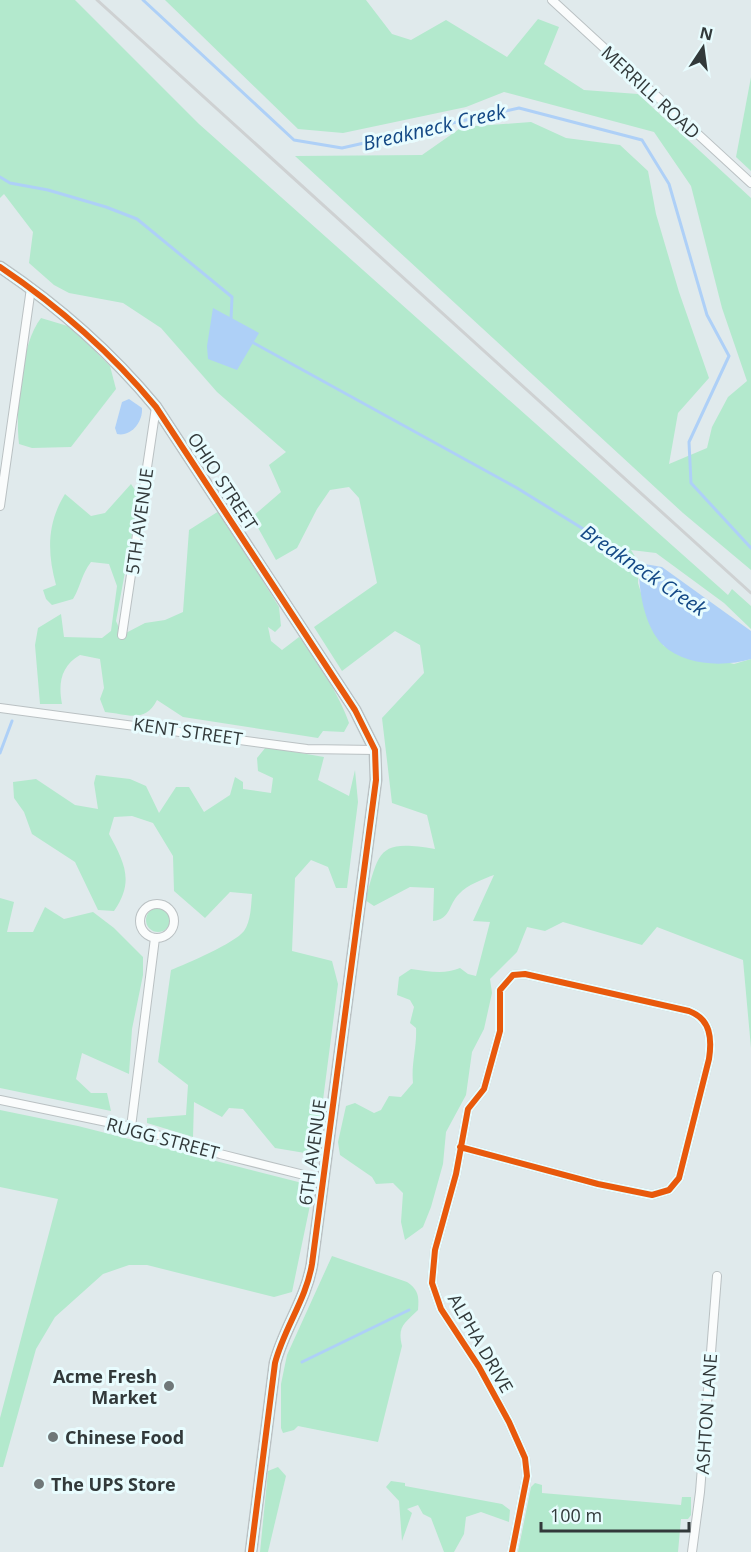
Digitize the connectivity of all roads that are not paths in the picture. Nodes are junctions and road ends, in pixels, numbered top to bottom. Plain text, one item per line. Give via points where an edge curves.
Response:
1 (552, 0) edge
2 (751, 183) edge
3 (0, 267) edge
4 (31, 288) junction
5 (156, 407) junction
6 (0, 506) edge
7 (122, 635) dead end
8 (0, 708) edge
9 (375, 750) junction
10 (155, 938) junction
11 (0, 1100) edge
12 (131, 1127) junction
13 (460, 1147) junction
14 (324, 1180) junction
15 (717, 1276) dead end
16 (251, 1552) edge
17 (512, 1552) edge
18 (692, 1552) edge

1 - 2 street, MERRILL ROAD
3 - 4 street, OHIO STREET
4 - 5 street, OHIO STREET via 113,360
4 - 6 street
5 - 7 street, 5TH AVENUE
5 - 9 street, OHIO STREET via 355,710
8 - 9 street, KENT STREET via 307,749
9 - 14 street, 6TH AVENUE via 375,780
10 - 10 street via 171,932 175,921 171,910 162,904 146,908 140,918 145,933
10 - 12 street
11 - 12 street, RUGG STREET
12 - 14 street, RUGG STREET
13 - 13 street, ALPHA DRIVE via 468,1109 484,1089 500,1031 500,990 513,975 525,974 689,1011 708,1026 709,1059 679,1178 669,1190 652,1195 608,1187
13 - 17 street, ALPHA DRIVE via 435,1250 432,1283 441,1309 479,1367 525,1458 527,1476
14 - 16 street, 6TH AVENUE via 308,1286 284,1333 275,1363
15 - 18 street, ASHTON LANE

